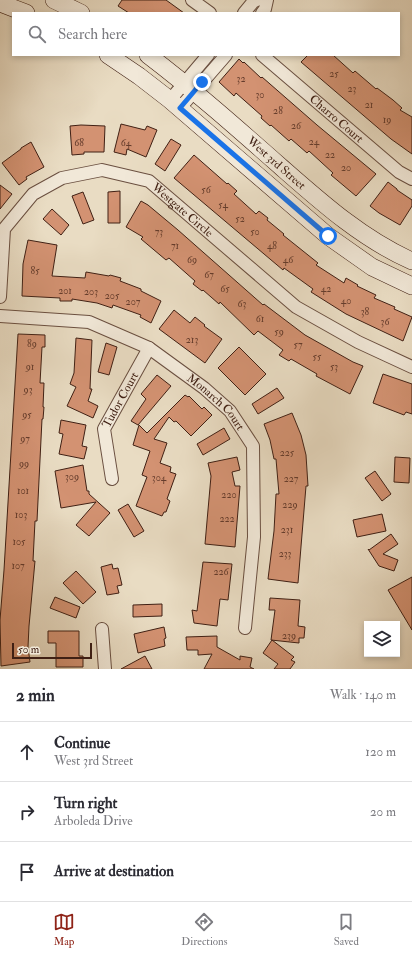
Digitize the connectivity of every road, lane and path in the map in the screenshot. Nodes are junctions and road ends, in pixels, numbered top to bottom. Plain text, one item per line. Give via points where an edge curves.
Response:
1 (54, 0) edge
2 (192, 0) edge
3 (257, 0) edge
4 (267, 0) edge
5 (0, 3) edge
6 (23, 12) edge
7 (79, 12) edge
8 (209, 12) edge
9 (245, 12) edge
10 (263, 12) edge
11 (109, 56) edge
12 (149, 56) edge
13 (207, 56) edge
14 (225, 56) edge
15 (263, 56) edge
16 (190, 87) junction
17 (175, 104) junction
18 (412, 179) edge
19 (412, 261) edge
20 (412, 286) edge
21 (0, 297) edge
22 (0, 316) edge
23 (149, 348) junction
24 (412, 367) edge
25 (112, 479) dead end
26 (245, 628) dead end
27 (102, 629) dead end
28 (105, 669) edge

1 - 7 main road
2 - 8 street
3 - 9 street
4 - 10 street
5 - 6 main road
11 - 17 main road, West 3rd Street
12 - 16 main road, West 3rd Street
13 - 16 street
14 - 16 street
15 - 18 street, Charro Court via 399,172
16 - 17 street
16 - 19 main road, West 3rd Street via 331,210 368,238
17 - 20 main road, West 3rd Street via 328,236 372,267
21 - 24 street, Westgate Circle via 4,229 33,194 62,178 102,170 149,181 296,307 358,342
22 - 23 street, Monarch Court via 89,322
23 - 25 street, Tudor Court via 104,429
23 - 26 street, Monarch Court via 204,388 230,411 254,446 254,537
27 - 28 street

